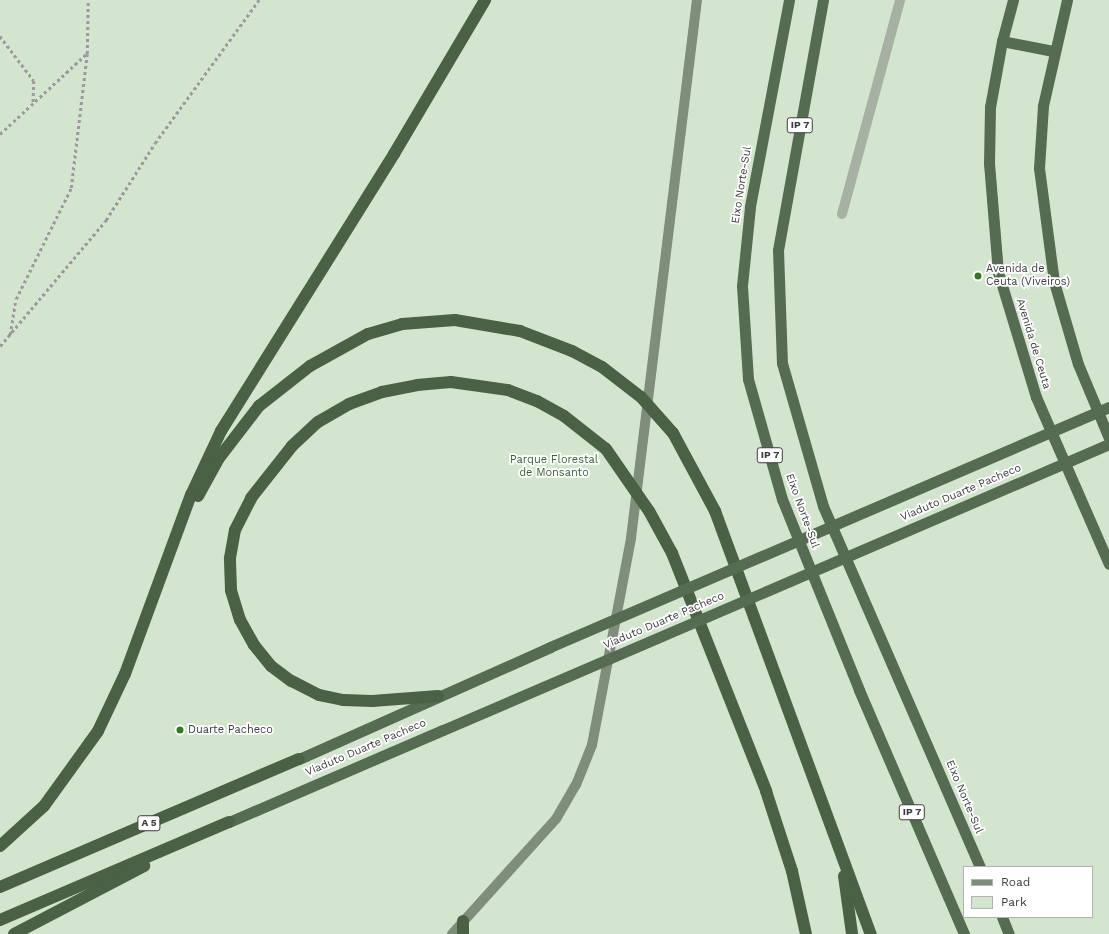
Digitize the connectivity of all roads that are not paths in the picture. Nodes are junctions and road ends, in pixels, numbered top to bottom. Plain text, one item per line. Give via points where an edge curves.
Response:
1 (485, 0) edge
2 (697, 0) edge
3 (789, 0) edge
4 (823, 0) edge
5 (900, 0) edge
6 (1013, 0) edge
7 (1067, 0) edge
8 (1002, 41) junction
9 (1053, 51) junction
10 (842, 214) dead end
11 (1109, 407) edge
12 (1109, 438) edge
13 (1109, 444) edge
14 (174, 538) junction
15 (1109, 564) edge
16 (438, 696) junction
17 (299, 759) joint
18 (228, 822) junction
19 (0, 846) edge
20 (841, 851) junction
21 (980, 866) edge
22 (0, 887) edge
23 (1002, 918) edge
24 (0, 920) edge
25 (463, 921) junction
26 (14, 934) edge
27 (452, 934) edge
28 (463, 934) edge
29 (806, 934) edge
30 (852, 934) edge
31 (871, 934) edge
32 (964, 934) edge
33 (1009, 934) edge

1 - 14 highway via 394,154 221,431 190,495
2 - 25 main road via 631,538 592,745 576,785 556,819
3 - 32 highway, Eixo Norte-Sul / IP 7 via 750,207 742,286 748,379 782,499 859,690
4 - 21 highway, Eixo Norte-Sul / IP 7 via 778,250 782,363 814,482 823,506
5 - 10 lane
6 - 8 highway, Avenida de Ceuta
7 - 9 highway
8 - 9 highway
8 - 15 highway, Avenida de Ceuta via 990,107 989,163 998,272 1036,397
9 - 12 highway via 1043,106 1039,168 1054,282 1078,364
11 - 16 highway, Viaduto Duarte Pacheco, bridge
13 - 18 highway, Viaduto Duarte Pacheco, bridge
14 - 19 highway via 125,674 98,731 44,806
14 - 20 highway, bridge via 219,458 259,406 310,366 368,334 402,324 455,320 520,331 572,351 602,367 641,397 673,433 715,511
16 - 17 highway, Viaduto Duarte Pacheco
16 - 29 highway, bridge via 372,701 343,700 319,695 291,681 271,666 254,645 240,620 231,590 230,558 235,530 251,498 292,446 318,422 349,404 382,392 451,382 508,390 537,401 564,416 606,449 649,511 672,553 766,791 792,871
17 - 22 highway, A 5
18 - 24 highway
18 - 26 highway
20 - 30 highway
20 - 31 highway
23 - 33 highway
25 - 27 main road
25 - 28 highway

